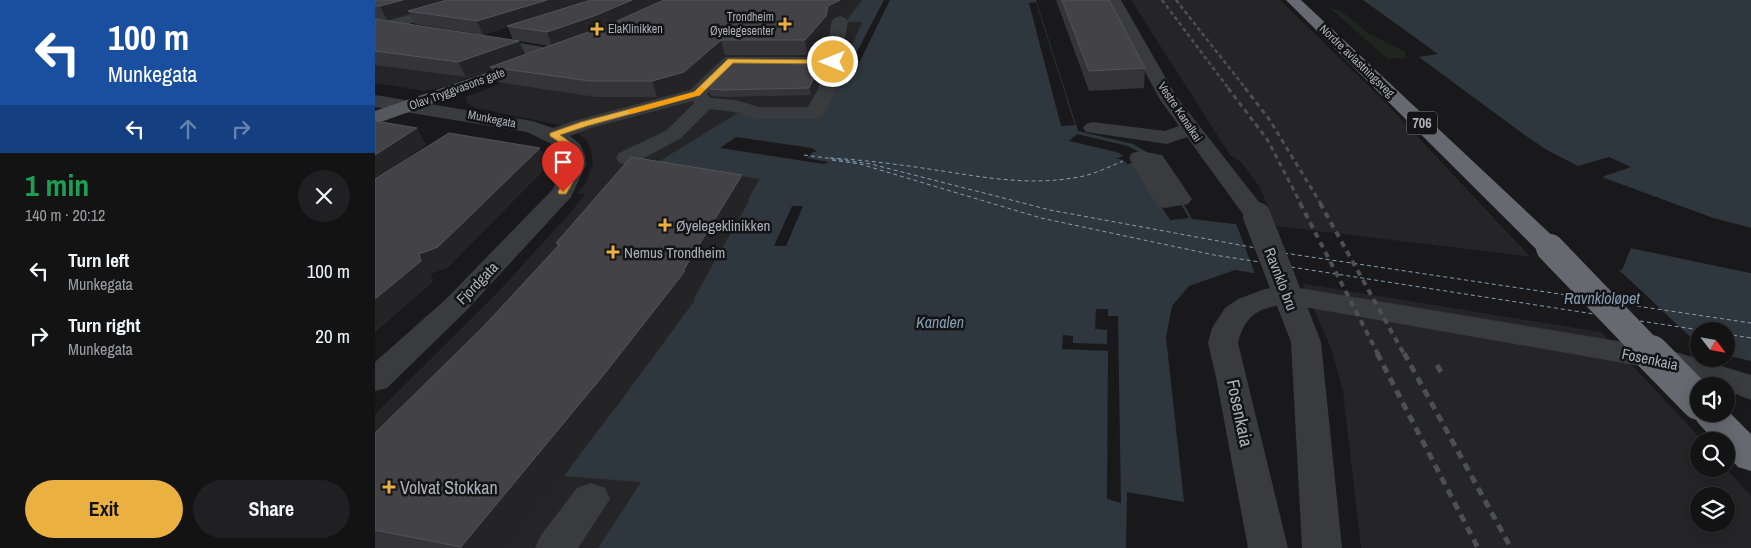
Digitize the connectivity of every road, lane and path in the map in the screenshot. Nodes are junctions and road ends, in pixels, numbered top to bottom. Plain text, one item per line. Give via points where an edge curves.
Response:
1 (478, 0) edge
2 (1114, 0) edge
3 (1293, 0) edge
4 (840, 21) dead end
5 (379, 26) edge
6 (420, 32) edge
7 (512, 33) edge
8 (465, 39) edge
9 (483, 42) junction
10 (572, 47) edge
11 (555, 54) junction
12 (833, 62) junction
13 (701, 98) junction
14 (375, 101) edge
15 (411, 106) junction
16 (375, 118) edge
17 (493, 119) junction
18 (1093, 128) dead end
19 (1190, 128) junction
20 (553, 134) junction
21 (674, 134) junction
22 (461, 137) edge
23 (699, 138) dead end
24 (627, 158) edge
25 (1164, 161) dead end
26 (571, 178) joint
27 (1196, 214) dead end
28 (1257, 216) joint
29 (375, 380) edge
30 (1744, 385) edge
31 (1690, 393) edge
32 (591, 499) dead end
33 (555, 548) edge
34 (1268, 548) edge
35 (1322, 548) edge

1 - 5 street
2 - 19 street, Vestre Kanalkai via 1168,98
3 - 31 highway, Nordre avlastningsveg / 706, bridge via 1550,248
4 - 12 street
5 - 6 street
7 - 9 street
8 - 9 street
9 - 11 street
10 - 11 main road, Olav Tryggvasons gate
11 - 15 main road, Olav Tryggvasons gate
12 - 13 street via 731,61
12 - 13 street via 827,89 815,113 758,113
13 - 20 street
13 - 21 street
14 - 15 street, Munkegata
15 - 16 main road, Olav Tryggvasons gate
15 - 17 street, Munkegata
17 - 20 street, Munkegata
17 - 22 street
18 - 19 street via 1167,138
19 - 28 street, Vestre Kanalkai
20 - 26 street, Munkegata via 569,144 574,154
21 - 23 street
21 - 24 street
25 - 27 street
26 - 29 street, Fjordgata via 563,192 456,304
28 - 35 street, Ravnklo bru, bridge via 1306,342
30 - 34 street, Fosenkaia via 1308,311 1265,298 1235,315 1223,343
32 - 33 street

